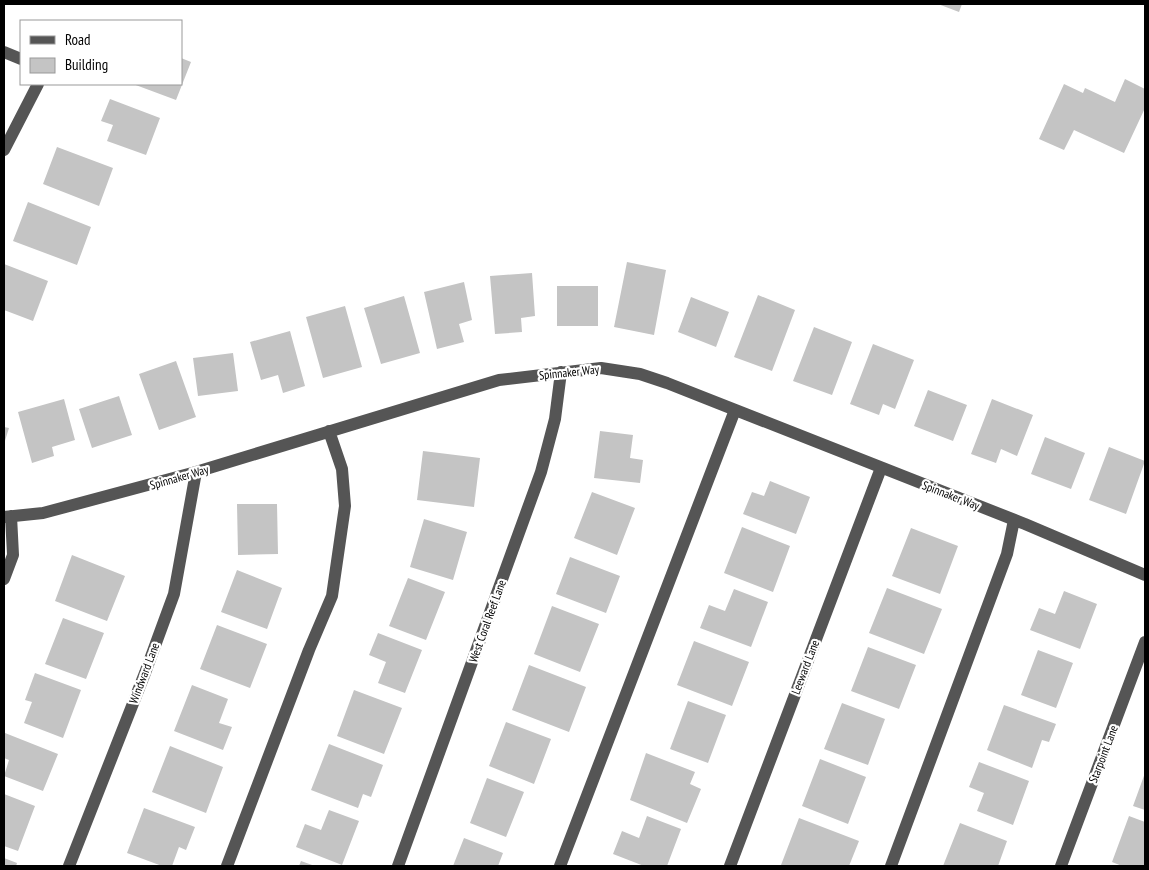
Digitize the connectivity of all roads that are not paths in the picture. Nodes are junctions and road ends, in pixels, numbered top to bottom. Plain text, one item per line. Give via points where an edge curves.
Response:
1 (4, 52) edge
2 (20, 59) edge
3 (37, 85) edge
4 (4, 150) edge
5 (561, 372) junction
6 (735, 410) junction
7 (329, 431) junction
8 (881, 468) junction
9 (196, 472) junction
10 (8, 517) edge
11 (1014, 520) junction
12 (1145, 576) edge
13 (4, 579) edge
14 (1145, 642) edge
15 (69, 866) edge
16 (227, 866) edge
17 (398, 866) edge
18 (560, 866) edge
19 (730, 866) edge
20 (891, 866) edge
21 (1060, 866) edge

1 - 2 street
3 - 4 street
5 - 6 street, Spinnaker Way via 601,368 640,374
5 - 7 street, Spinnaker Way via 498,380
5 - 17 street, West Coral Reef Lane via 555,419 541,472
6 - 8 street, Spinnaker Way
6 - 18 street
7 - 9 street, Spinnaker Way
7 - 16 street via 342,469 345,506 332,596 308,650
8 - 11 street, Spinnaker Way
8 - 19 street, Leeward Lane
9 - 10 street, Spinnaker Way via 43,513
9 - 15 street, Windward Lane via 174,594
10 - 13 street via 13,555
11 - 12 street, Spinnaker Way
11 - 20 street via 1000,571
14 - 21 street, Starpoint Lane

